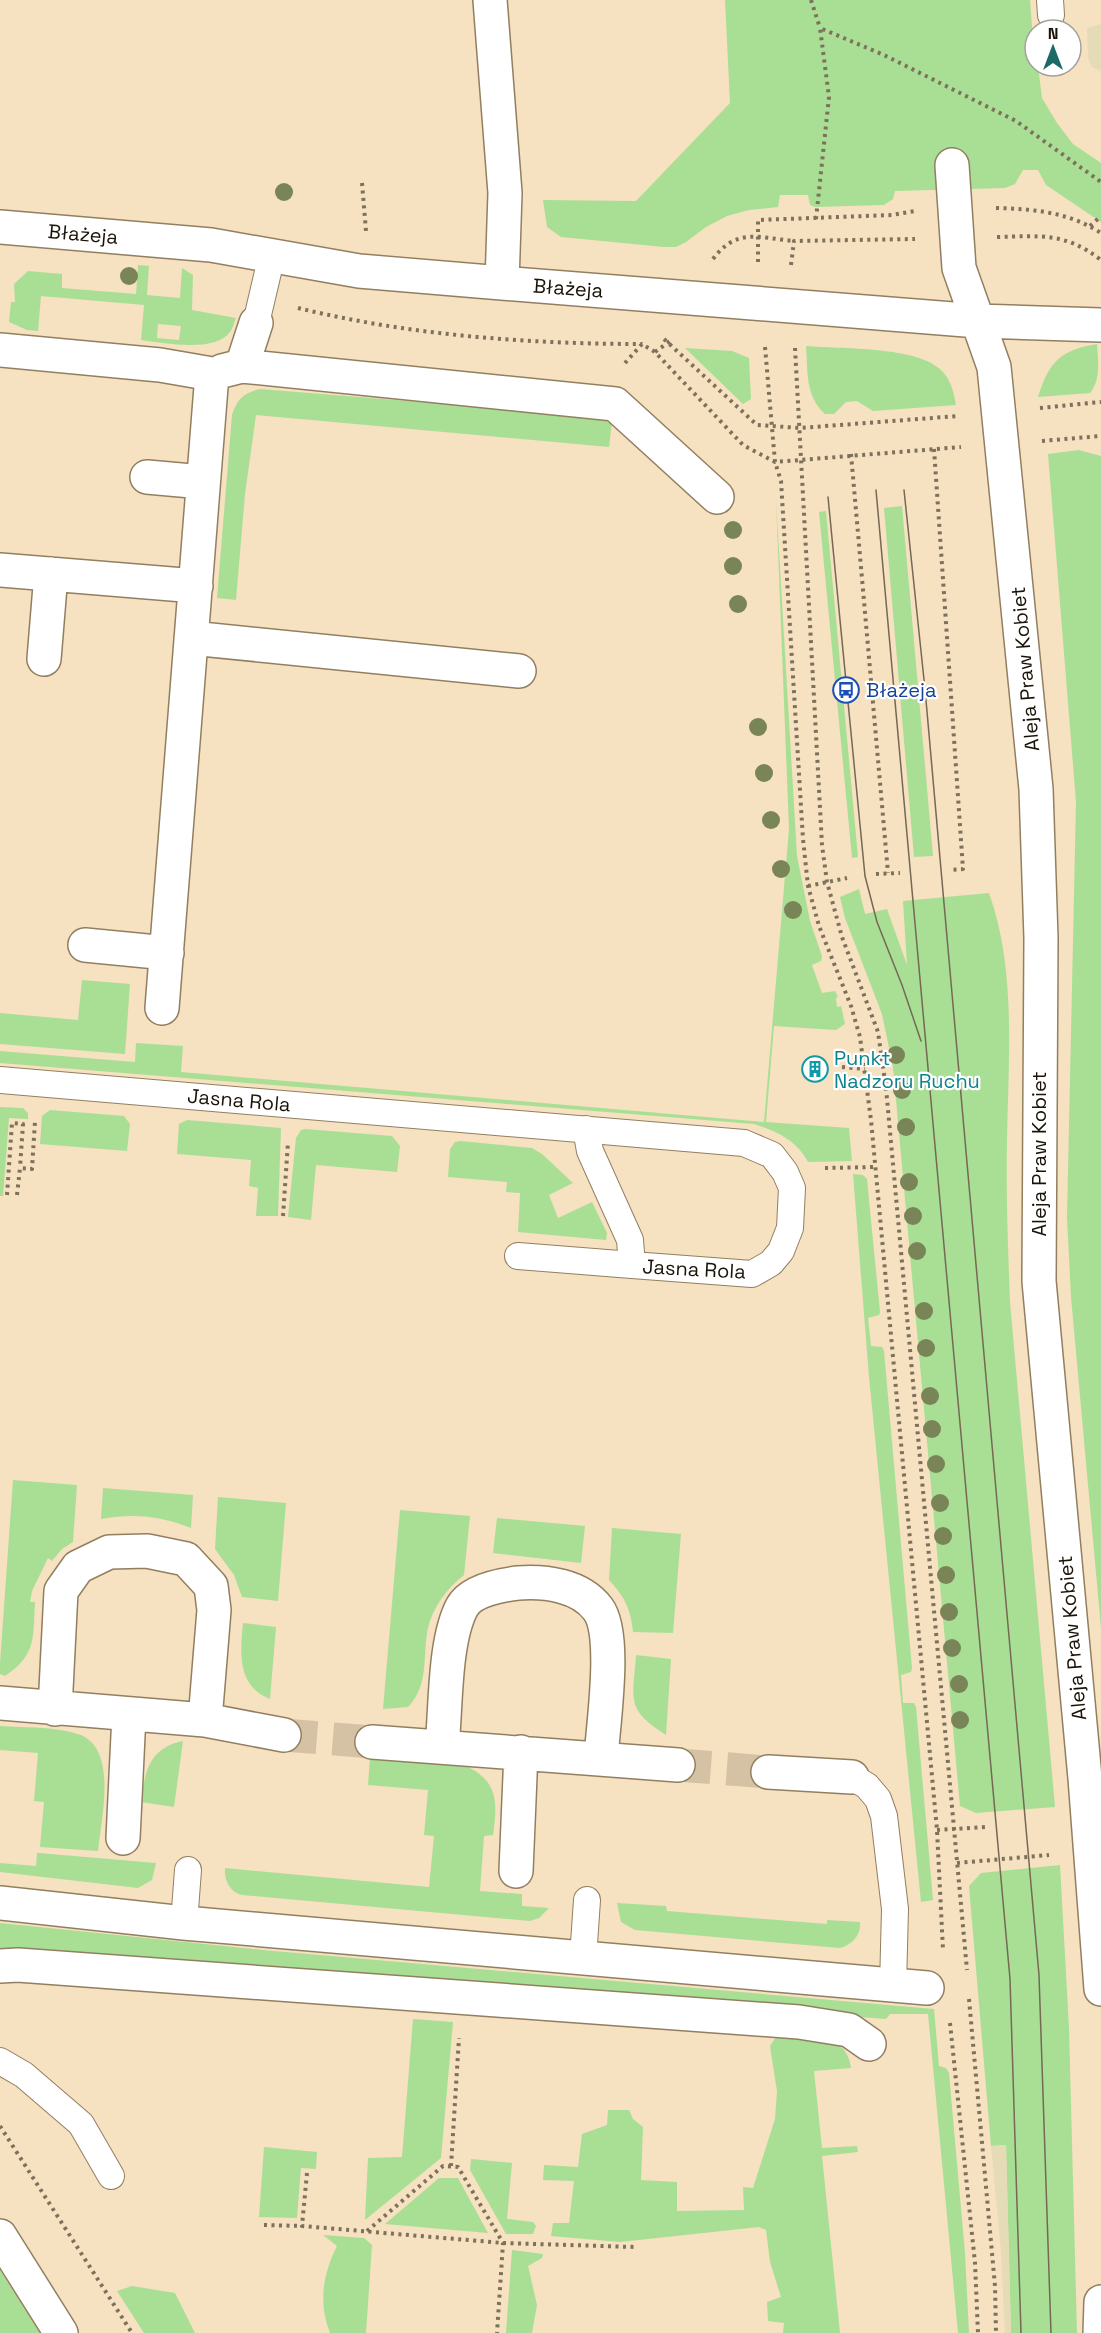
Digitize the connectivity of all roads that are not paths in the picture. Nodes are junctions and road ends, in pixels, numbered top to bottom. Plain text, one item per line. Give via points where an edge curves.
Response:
1 (490, 0) edge
2 (952, 165) dead end
3 (0, 227) edge
4 (272, 255) junction
5 (502, 283) junction
6 (259, 311) joint
7 (978, 321) junction
8 (1101, 325) edge
9 (0, 350) edge
10 (227, 370) junction
11 (147, 477) dead end
12 (203, 482) junction
13 (717, 497) dead end
14 (0, 570) edge
15 (51, 574) junction
16 (196, 586) junction
17 (191, 638) junction
18 (44, 659) dead end
19 (519, 671) dead end
20 (85, 945) dead end
21 (167, 952) junction
22 (162, 1008) dead end
23 (0, 1080) edge
24 (586, 1129) junction
25 (518, 1256) dead end
26 (632, 1265) junction
27 (0, 1703) edge
28 (55, 1709) junction
29 (129, 1715) junction
30 (205, 1720) junction
31 (284, 1735) tunnel mouth
32 (372, 1742) tunnel mouth
33 (442, 1747) junction
34 (521, 1752) junction
35 (601, 1758) junction
36 (678, 1765) tunnel mouth
37 (768, 1772) tunnel mouth
38 (852, 1777) joint
39 (123, 1838) dead end
40 (188, 1870) dead end
41 (516, 1871) dead end
42 (587, 1900) dead end
43 (0, 1904) edge
44 (184, 1923) junction
45 (583, 1958) junction
46 (0, 1966) edge
47 (893, 1986) junction
48 (927, 1988) dead end
49 (1101, 1989) edge
50 (869, 2044) dead end
51 (0, 2061) edge
52 (111, 2176) dead end
53 (0, 2236) edge
54 (1101, 2302) edge
55 (61, 2333) edge
56 (1100, 2333) edge

1 - 5 street via 505,193
2 - 7 street, Aleja Praw Kobiet via 959,268
3 - 4 street, Błażeja via 211,245
4 - 5 street, Błażeja via 359,270
4 - 6 lane
5 - 7 street, Błażeja
6 - 10 street
7 - 8 street, Błażeja
7 - 49 street, Aleja Praw Kobiet via 994,367 1000,411 1036,789 1041,938 1039,1281
9 - 10 street
10 - 12 street
10 - 13 street via 615,404
11 - 12 street
12 - 16 street
14 - 15 street
15 - 16 street
15 - 18 street
16 - 17 street
17 - 19 street
17 - 21 street
20 - 21 street
21 - 22 street
23 - 24 lane, Jasna Rola
24 - 26 lane, Jasna Rola via 590,1151 630,1240
24 - 26 lane, Jasna Rola via 744,1143 772,1155 792,1188 790,1228 781,1251 771,1263 752,1274
25 - 26 lane
27 - 28 street
28 - 29 street
28 - 30 street via 61,1591 78,1567 109,1552 147,1551 186,1559 211,1586 214,1610
29 - 30 street
29 - 39 street
30 - 31 street
32 - 33 street
33 - 34 street
33 - 35 street via 452,1631 463,1604 492,1586 532,1582 570,1587 598,1609 608,1643
34 - 35 street
34 - 41 street
35 - 36 street
37 - 38 street
38 - 47 lane via 879,1798 884,1816 895,1909
40 - 44 lane
42 - 45 lane
43 - 44 street
44 - 45 street
45 - 47 street
46 - 50 street via 799,2022 849,2030
47 - 48 street
51 - 52 lane via 24,2075 81,2124
53 - 55 street
54 - 56 street

